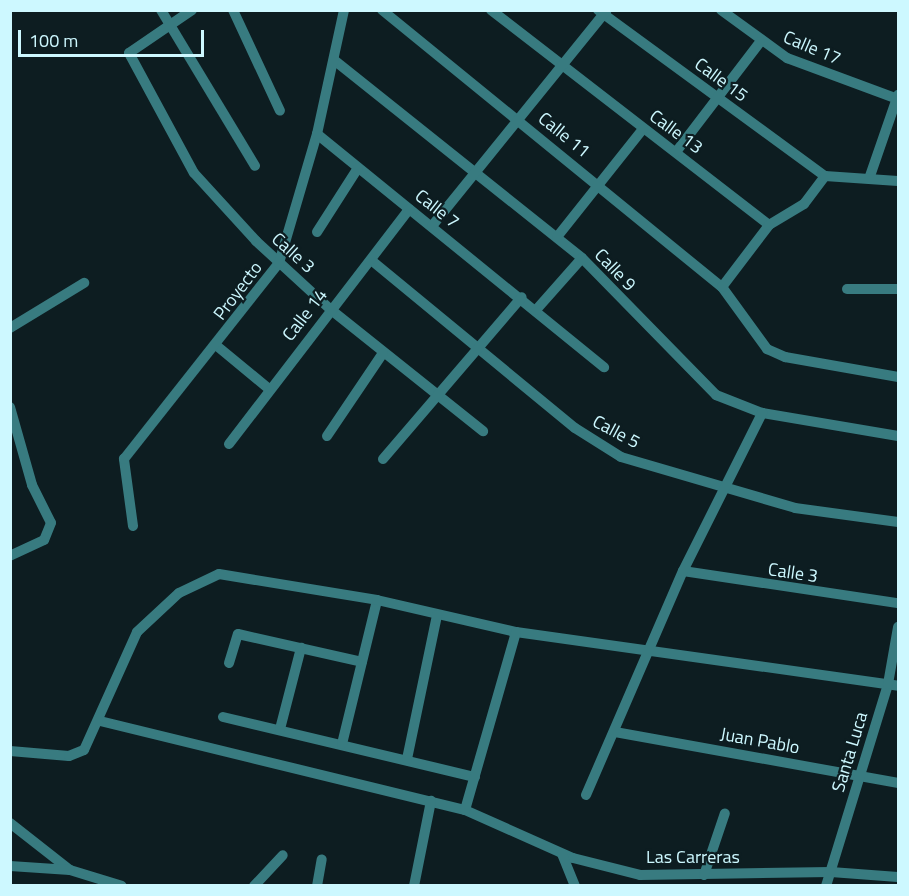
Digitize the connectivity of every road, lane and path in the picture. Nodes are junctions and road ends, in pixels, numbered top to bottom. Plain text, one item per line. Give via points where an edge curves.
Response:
1 (161, 10) edge
2 (192, 10) edge
3 (233, 10) edge
4 (344, 10) edge
5 (382, 10) edge
6 (491, 10) edge
7 (721, 10) edge
8 (603, 12) edge
9 (394, 14) edge
10 (166, 25) junction
11 (760, 42) junction
12 (334, 60) junction
13 (561, 67) junction
14 (717, 98) junction
15 (898, 98) edge
16 (280, 111) dead end
17 (516, 118) junction
18 (643, 129) junction
19 (317, 134) junction
20 (676, 152) junction
21 (255, 166) dead end
22 (358, 168) junction
23 (475, 169) junction
24 (825, 176) junction
25 (870, 176) junction
26 (898, 181) edge
27 (597, 183) junction
28 (409, 209) junction
29 (769, 225) junction
30 (432, 226) junction
31 (317, 232) dead end
32 (557, 237) junction
33 (582, 258) junction
34 (371, 260) junction
35 (279, 263) junction
36 (84, 282) dead end
37 (722, 288) junction
38 (848, 289) dead end
39 (898, 289) edge
40 (522, 297) junction
41 (330, 309) junction
42 (536, 310) junction
43 (10, 328) edge
44 (216, 346) junction
45 (479, 350) junction
46 (383, 353) junction
47 (604, 367) dead end
48 (898, 377) edge
49 (268, 389) junction
50 (436, 398) junction
51 (10, 407) edge
52 (762, 413) junction
53 (483, 431) dead end
54 (327, 436) dead end
55 (898, 436) edge
56 (228, 444) dead end
57 (383, 459) dead end
58 (721, 489) junction
59 (898, 522) edge
60 (133, 526) dead end
61 (10, 556) edge
62 (683, 571) junction
63 (377, 600) junction
64 (898, 603) edge
65 (437, 615) junction
66 (898, 627) edge
67 (516, 632) junction
68 (301, 648) junction
69 (648, 648) junction
70 (362, 662) junction
71 (229, 663) dead end
72 (893, 685) edge
73 (222, 717) dead end
74 (100, 721) junction
75 (280, 729) junction
76 (615, 732) junction
77 (342, 744) junction
78 (10, 751) edge
79 (407, 759) junction
80 (859, 776) junction
81 (475, 777) junction
82 (898, 783) edge
83 (586, 795) dead end
84 (431, 801) junction
85 (465, 810) junction
86 (724, 813) dead end
87 (10, 823) edge
88 (562, 854) junction
89 (283, 855) dead end
90 (322, 860) dead end
91 (10, 866) edge
92 (70, 870) junction
93 (831, 872) junction
94 (736, 874) junction
95 (704, 875) junction
96 (898, 877) edge
97 (638, 880) edge
98 (122, 885) edge
99 (254, 885) edge
100 (317, 885) edge
101 (414, 885) edge
102 (574, 885) edge
103 (733, 885) edge
104 (826, 885) edge

1 - 10 street
2 - 10 street
3 - 16 street
4 - 12 street, Proyecto
5 - 9 street, Calle 11
6 - 13 street, Calle 13
7 - 11 street, Calle 17
8 - 13 street
8 - 14 street, Calle 15
9 - 17 street, Calle 11
10 - 21 street
10 - 35 street, Calle 3 via 129,55 194,172
11 - 14 street
11 - 15 street, Calle 17 via 792,61
12 - 19 street, Proyecto
12 - 23 street, Calle 9
13 - 17 street
13 - 18 street, Calle 13
14 - 20 street
14 - 24 street, Calle 15
15 - 25 street
17 - 23 street
17 - 27 street, Calle 11
18 - 20 street, Calle 13
18 - 27 street
19 - 22 street, Calle 7
19 - 35 street, Proyecto
20 - 29 street, Calle 13
22 - 28 street, Calle 7
22 - 31 street
23 - 30 street
23 - 32 street, Calle 9
24 - 25 street
24 - 29 street via 804,204
25 - 26 street
27 - 32 street
27 - 37 street, Calle 11
28 - 30 street, Calle 7
28 - 34 street, Calle 14
29 - 37 street
30 - 40 street, Calle 7
32 - 33 street, Calle 9
33 - 42 street
33 - 52 street, Calle 9 via 698,382 716,395
34 - 41 street, Calle 14
34 - 45 street, Calle 5
35 - 41 street, Calle 3
35 - 44 street, Proyecto
36 - 43 street
37 - 48 street, Calle 11 via 767,349 785,357
38 - 39 street
40 - 42 street, Calle 7
40 - 45 street
41 - 46 street, Calle 3
41 - 49 street, Calle 14
42 - 47 street, Calle 7
44 - 49 street
44 - 60 street, Proyecto via 124,459
45 - 50 street
45 - 58 street, Calle 5 via 574,428 621,457
46 - 50 street, Calle 3
46 - 54 street
49 - 56 street, Calle 14
50 - 53 street, Calle 3
50 - 57 street
51 - 61 street via 32,485 51,523 44,540
52 - 55 street, Calle 9
52 - 58 street
58 - 59 street, Calle 5 via 795,508
58 - 62 street
62 - 64 street, Calle 3
62 - 69 street
63 - 65 street
63 - 70 street
63 - 74 street via 219,574 203,579 137,632
65 - 67 street
65 - 79 street
66 - 72 street, Santa Luca
67 - 69 street
67 - 81 street
68 - 70 street
68 - 71 street via 236,634
68 - 75 street
69 - 72 street
69 - 76 street
70 - 77 street
72 - 80 street, Santa Luca
73 - 75 street
74 - 78 street via 91,744 69,756
74 - 84 street, Las Carreras
75 - 77 street
76 - 80 street, Juan Pablo
76 - 83 street
77 - 79 street
79 - 81 street
80 - 82 street, Juan Pablo
80 - 93 street, Santa Luca
81 - 85 street
84 - 85 street, Las Carreras
84 - 101 street
85 - 88 street, Las Carreras
86 - 95 street
87 - 92 street
88 - 97 street, Las Carreras
88 - 102 street
89 - 99 street
90 - 100 street
91 - 92 street
92 - 98 street
93 - 94 street, Las Carreras
93 - 96 street, Las Carreras
93 - 104 street, Santa Luca
94 - 95 street, Las Carreras
94 - 103 street
95 - 97 street, Las Carreras

